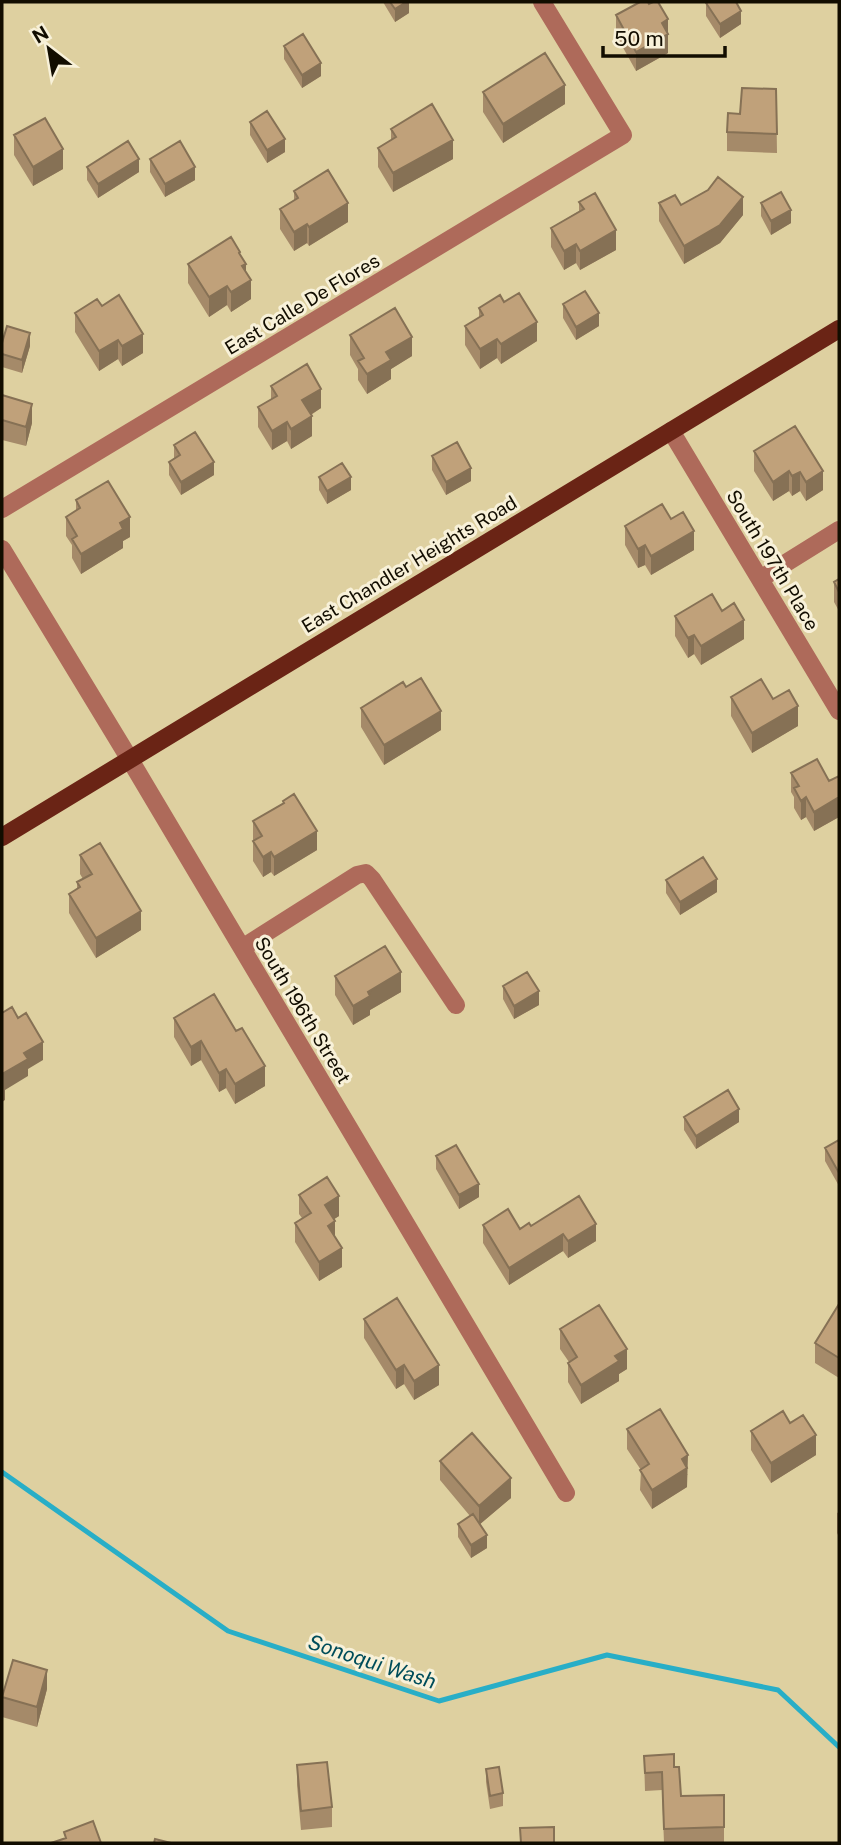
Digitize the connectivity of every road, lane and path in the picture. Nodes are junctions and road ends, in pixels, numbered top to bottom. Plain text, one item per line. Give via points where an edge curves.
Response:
1 (542, 2) edge
2 (839, 329) edge
3 (671, 431) junction
4 (2, 509) edge
5 (839, 530) edge
6 (2, 549) edge
7 (760, 579) junction
8 (839, 711) edge
9 (130, 758) junction
10 (2, 836) edge
11 (242, 948) junction
12 (456, 1004) dead end
13 (566, 1493) dead end

1 - 4 street, East Calle De Flores via 623,135
2 - 3 main road, East Chandler Heights Road
3 - 7 street, South 197th Place
3 - 9 main road, East Chandler Heights Road
5 - 7 street
6 - 9 street, South 196th Street
7 - 8 street, South 197th Place
9 - 10 main road, East Chandler Heights Road
9 - 11 street, South 196th Street
11 - 12 street via 366,873
11 - 13 street, South 196th Street

